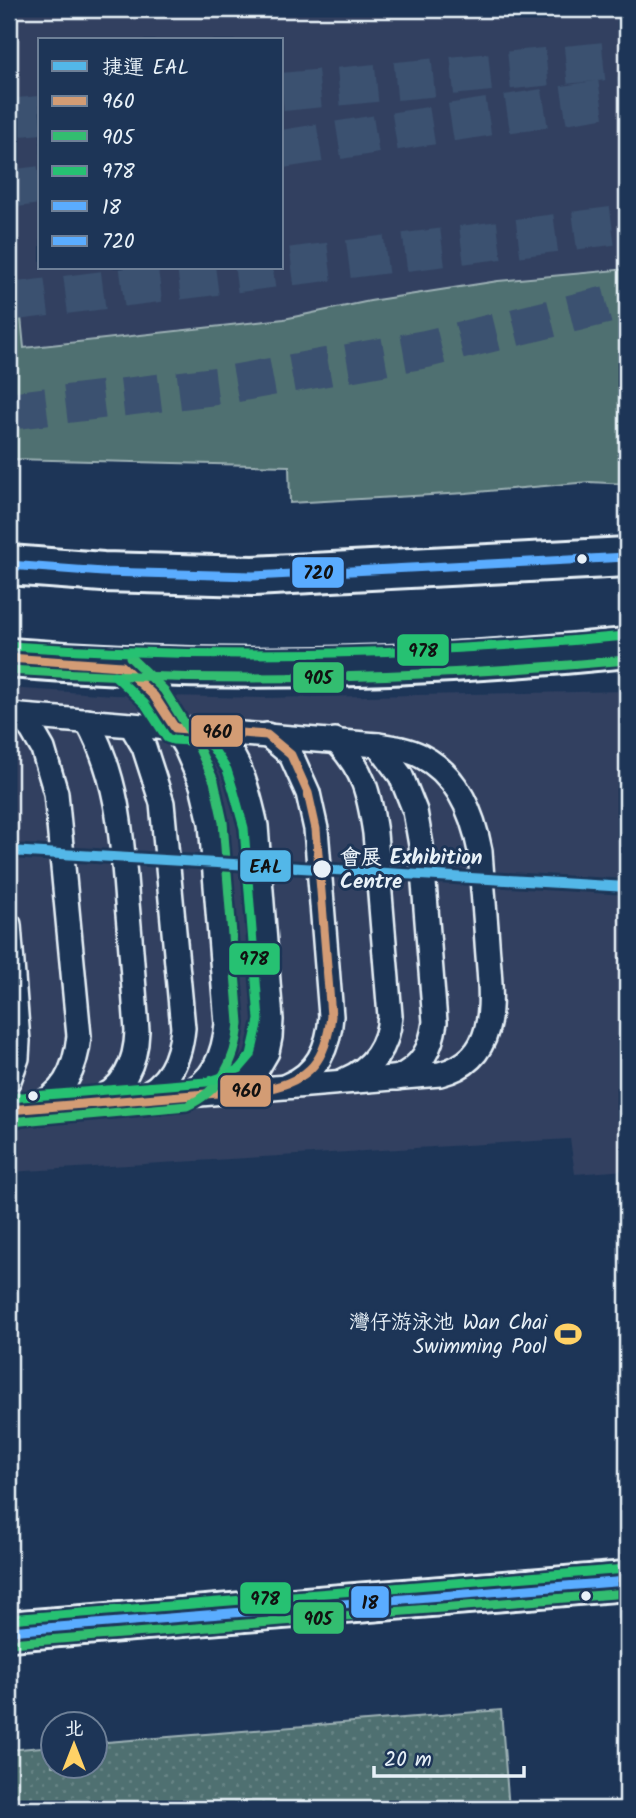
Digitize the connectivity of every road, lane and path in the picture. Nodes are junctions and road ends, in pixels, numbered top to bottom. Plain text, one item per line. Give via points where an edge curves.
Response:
1 (627, 557) edge
2 (9, 565) edge
3 (627, 648) edge
4 (9, 658) edge
5 (122, 666) junction
6 (14, 716) edge
7 (87, 721) junction
8 (131, 725) junction
9 (174, 728) junction
10 (209, 730) junction
11 (267, 735) junction
12 (335, 740) junction
13 (378, 745) junction
14 (9, 925) edge
15 (394, 1079) junction
16 (9, 1080) edge
17 (339, 1083) junction
18 (267, 1089) junction
19 (208, 1094) junction
20 (163, 1097) junction
21 (119, 1100) junction
22 (73, 1105) junction
23 (12, 1110) edge
24 (627, 1581) edge
25 (9, 1631) edge

1 - 2 main road via 253,576
3 - 5 main road via 318,668
4 - 5 main road
5 - 9 lane via 154,695
6 - 7 lane
6 - 23 lane via 32,730 43,749 56,793 79,1036 73,1068 56,1093 38,1105
7 - 8 lane
7 - 22 lane via 106,762 121,822 137,1048 116,1088 96,1100
8 - 9 lane
8 - 21 lane via 148,757 162,803 183,1028 177,1060 167,1078 149,1093
9 - 10 lane
9 - 20 lane via 202,785 211,823 227,1024 222,1056 205,1081 190,1091
10 - 11 lane
10 - 19 lane via 228,746 253,811 271,1037 256,1070 231,1089
11 - 12 lane
11 - 18 lane via 291,755 308,793 316,829 331,1016 326,1048 315,1066 290,1085
12 - 13 lane
12 - 17 lane via 352,758 370,804 390,1016 388,1035 378,1056 360,1073
13 - 15 lane via 401,776 415,811 435,1022 425,1056 413,1070
13 - 15 lane via 421,755 436,765 471,814 480,851 491,1002 486,1035 469,1060 450,1071
14 - 16 lane via 18,1041
15 - 17 lane
17 - 18 lane
18 - 19 lane
19 - 20 lane
20 - 21 lane
21 - 22 lane
22 - 23 lane
24 - 25 main road

